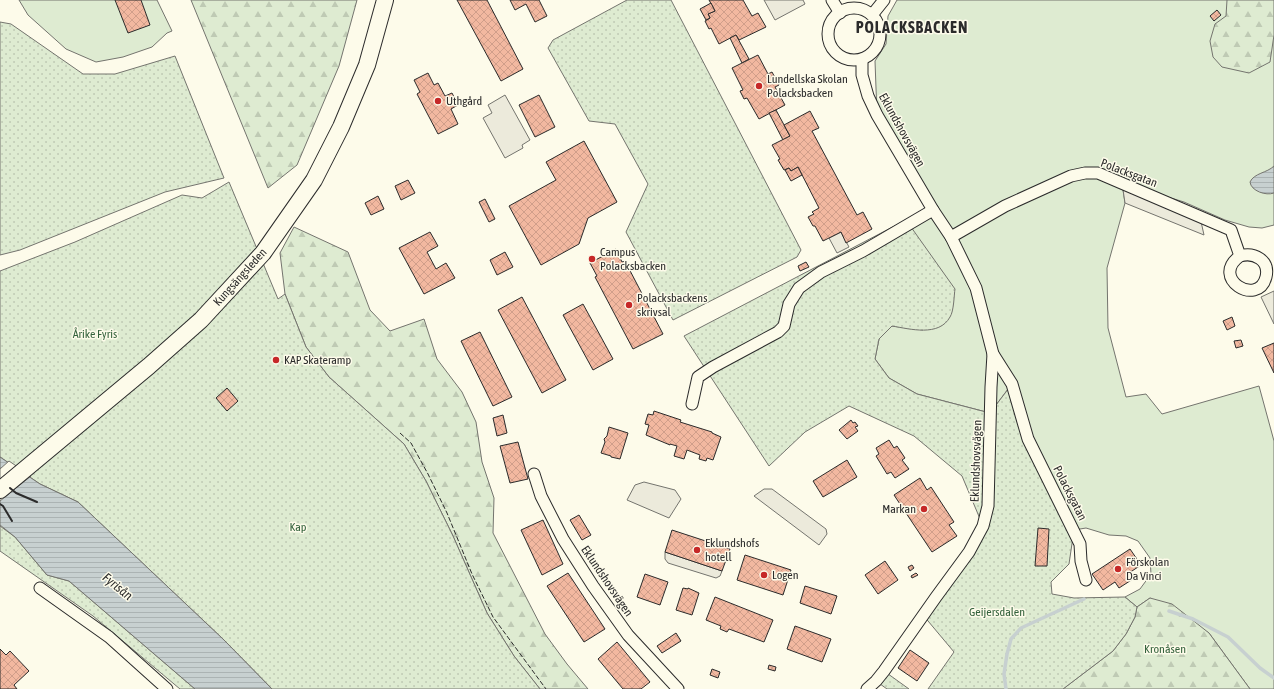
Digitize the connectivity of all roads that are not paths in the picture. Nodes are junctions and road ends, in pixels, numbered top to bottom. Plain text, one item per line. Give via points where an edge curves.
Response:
1 (385, 0) edge
2 (832, 0) edge
3 (884, 0) edge
4 (840, 13) junction
5 (872, 15) junction
6 (862, 59) junction
7 (933, 210) junction
8 (951, 237) junction
9 (1240, 256) dead end
10 (993, 354) junction
11 (692, 404) dead end
12 (534, 474) dead end
13 (2, 488) edge
14 (1086, 580) dead end
15 (40, 588) dead end
16 (167, 689) edge
17 (678, 689) edge
18 (867, 689) edge

1 - 13 main road, Kungsängsleden via 367,65 341,127 314,180 263,253 201,320 150,366
2 - 4 street
3 - 5 street
4 - 5 street via 848,9 857,9
4 - 6 street via 829,27 830,44 841,57 849,60
5 - 6 street via 880,32 879,41 870,54
6 - 7 street, Eklundshovsvägen via 862,75 877,115
7 - 8 street, Eklundshovsvägen
7 - 11 street via 821,272 799,288 789,304 784,326 778,332 698,377
8 - 9 street, Polacksgatan via 1004,206 1071,176 1084,172 1098,172 1231,230
8 - 10 street, Eklundshovsvägen via 976,288
10 - 14 street, Polacksgatan via 1012,384 1028,439 1080,544
10 - 18 street, Eklundshovsvägen via 988,506 983,526 969,552 884,671
12 - 17 street, Eklundshovsvägen via 541,496 563,540 592,586 628,635
15 - 16 street via 109,637

